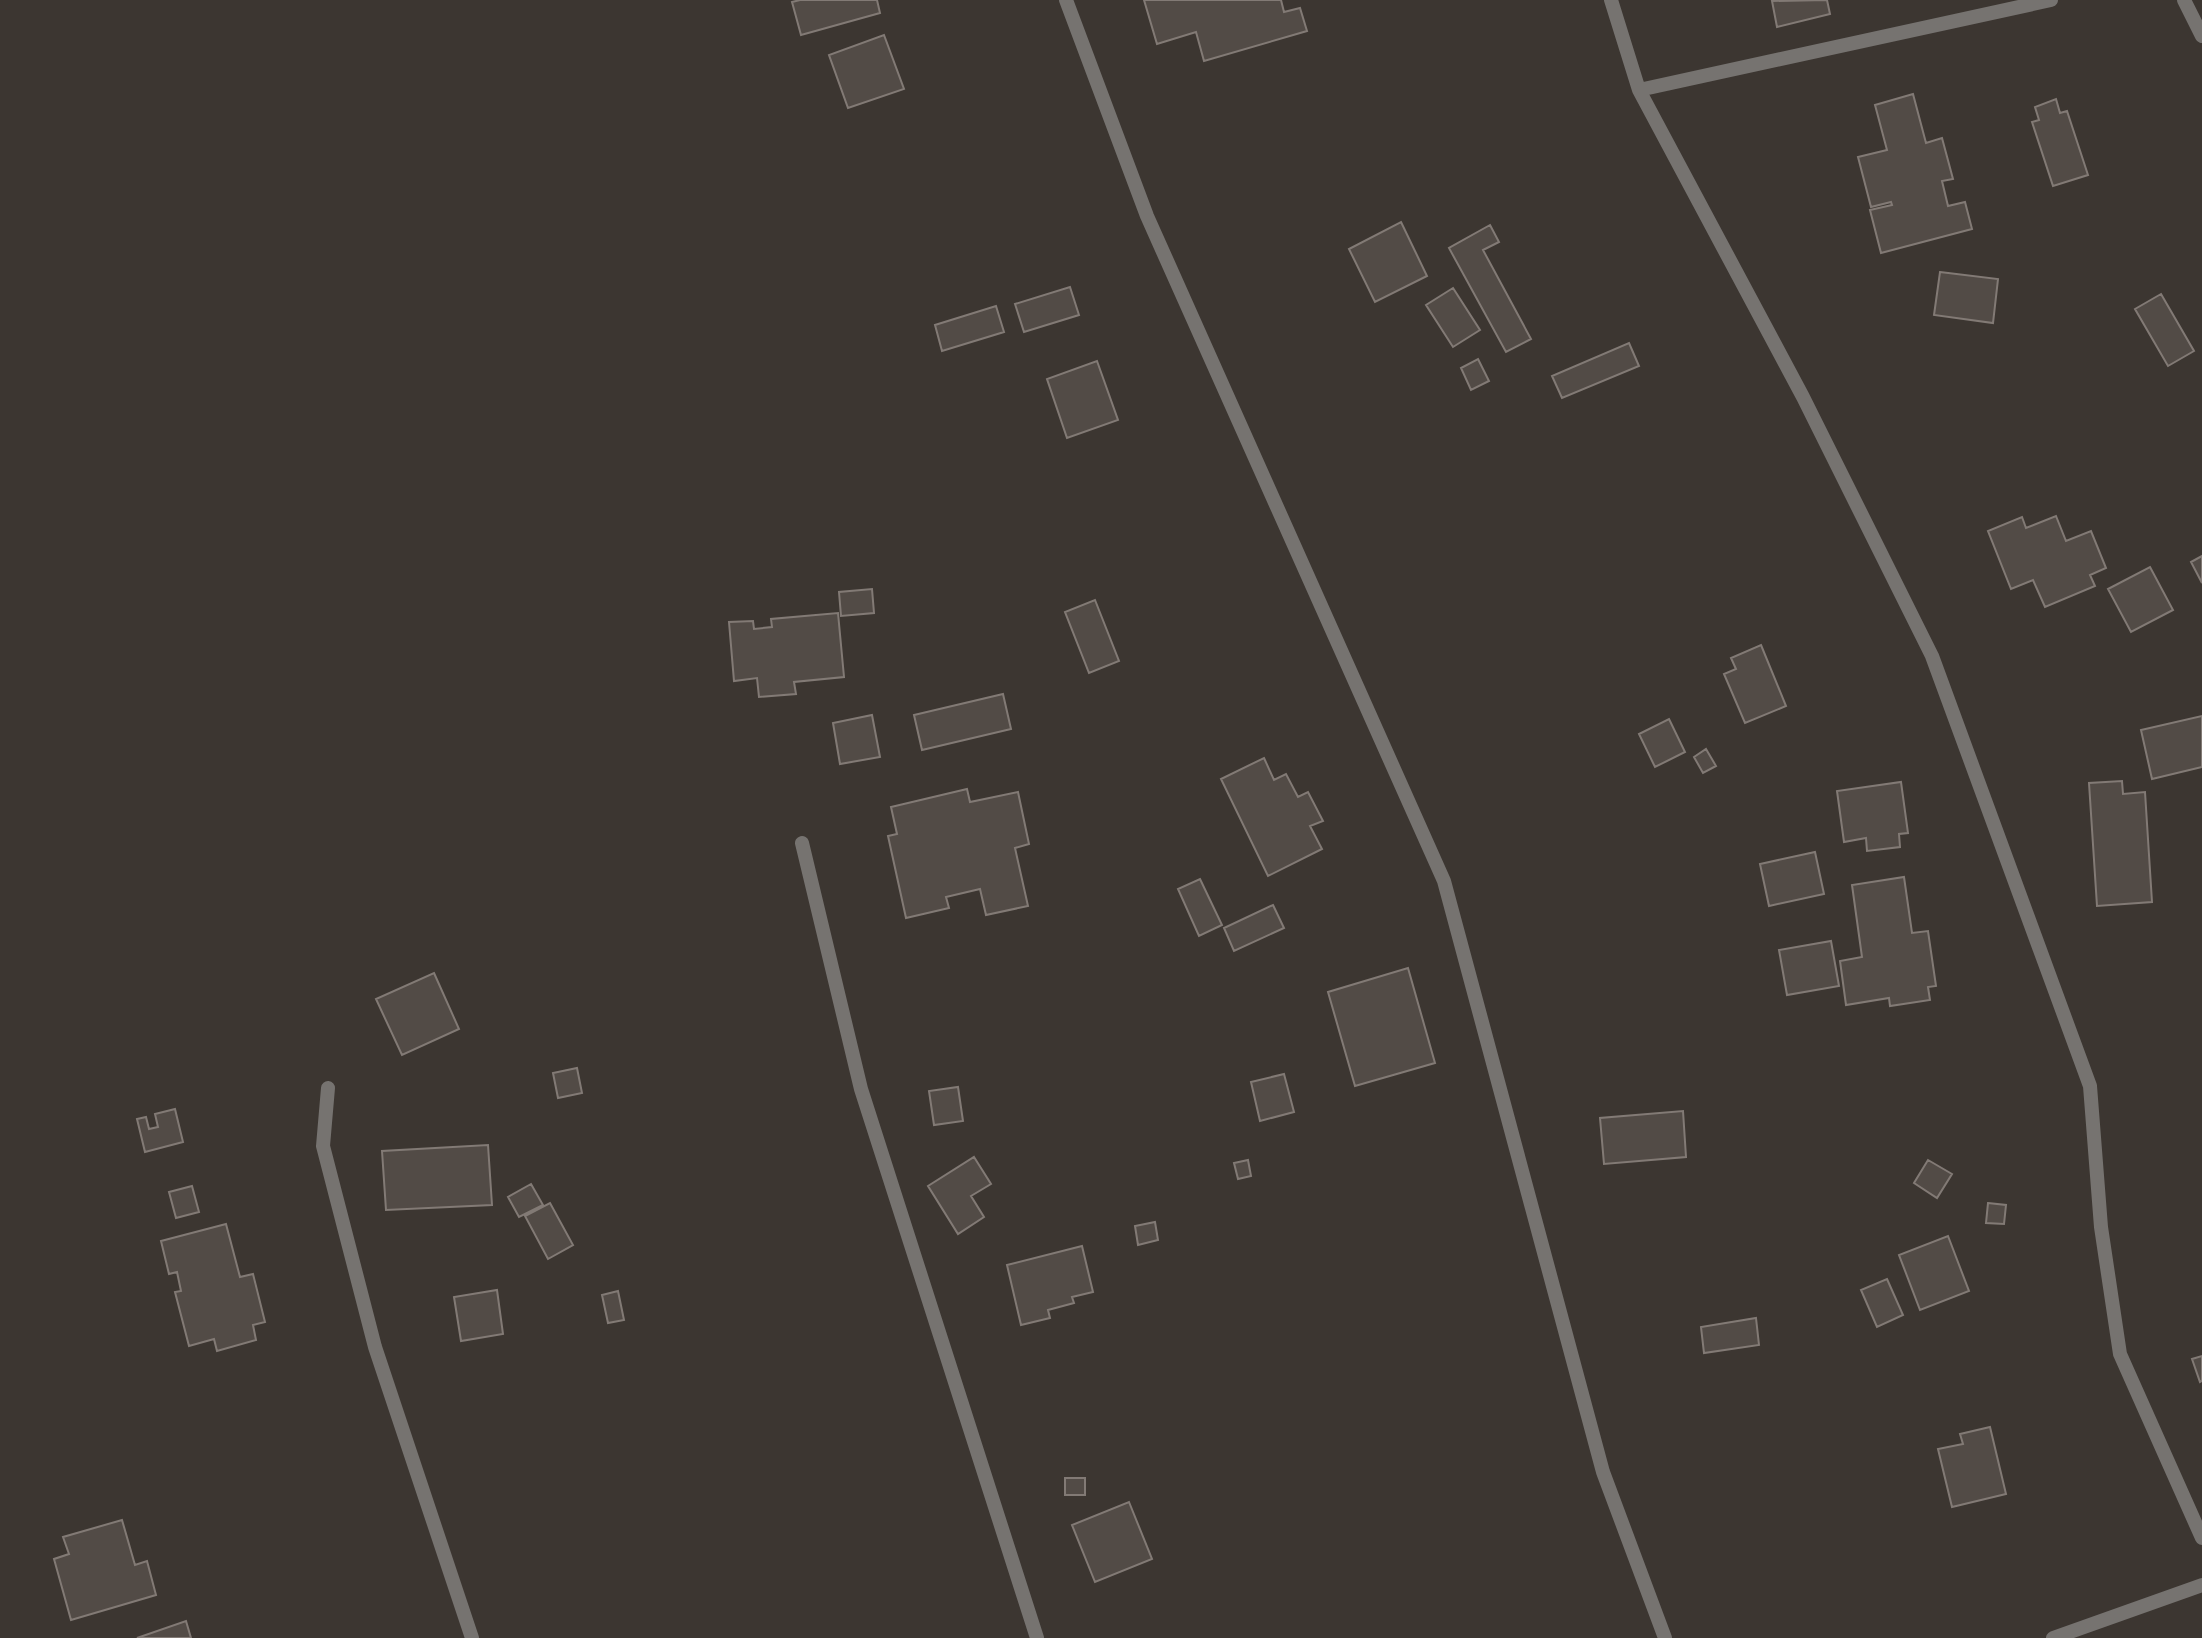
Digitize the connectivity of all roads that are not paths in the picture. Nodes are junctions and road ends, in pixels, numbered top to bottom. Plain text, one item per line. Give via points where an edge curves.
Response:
1 (1066, 0) edge
2 (1611, 0) edge
3 (2052, 0) edge
4 (2184, 0) edge
5 (2202, 36) edge
6 (1639, 90) junction
7 (802, 844) dead end
8 (328, 1088) dead end
9 (2202, 1538) edge
10 (2202, 1585) edge
11 (2081, 1633) edge
12 (472, 1638) edge
13 (1037, 1638) edge
14 (1665, 1638) edge
15 (2053, 1638) edge

1 - 14 street via 1147,216 1444,881 1603,1472
2 - 6 street
3 - 6 street
4 - 5 street
6 - 9 street via 1803,397 1932,656 2090,1086 2101,1227 2120,1354
7 - 13 street via 860,1088
8 - 12 street via 323,1146 375,1347
10 - 11 street
11 - 15 street

